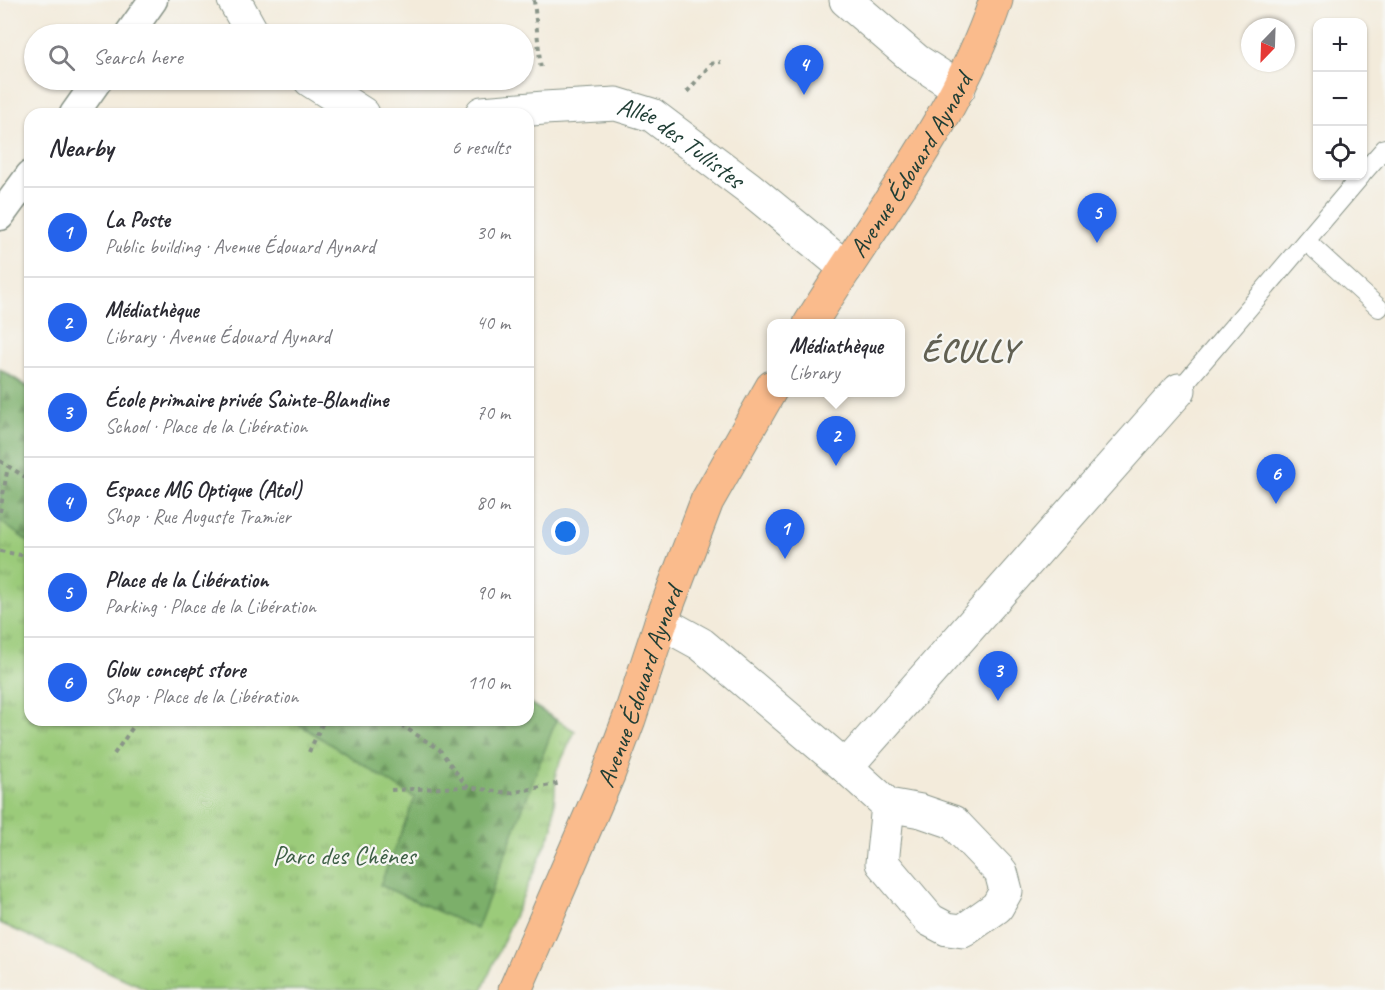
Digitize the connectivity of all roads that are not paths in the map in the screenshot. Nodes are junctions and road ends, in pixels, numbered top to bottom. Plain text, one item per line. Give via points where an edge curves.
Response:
1 (153, 0) edge
2 (234, 0) edge
3 (846, 0) edge
4 (996, 0) edge
5 (136, 24) edge
6 (247, 24) edge
7 (959, 88) junction
8 (91, 90) edge
9 (326, 90) edge
10 (78, 108) edge
11 (354, 108) edge
12 (534, 109) edge
13 (1385, 148) edge
14 (1367, 169) edge
15 (1358, 180) edge
16 (24, 183) edge
17 (0, 216) edge
18 (1306, 241) junction
19 (846, 268) junction
20 (1379, 308) dead end
21 (813, 319) edge
22 (1179, 390) joint
23 (767, 394) edge
24 (662, 622) junction
25 (846, 767) junction
26 (888, 805) dead end
27 (515, 990) edge

1 - 5 street
2 - 6 street
3 - 7 street via 917,61
4 - 7 main road, Avenue Édouard Aynard
7 - 19 main road, Avenue Édouard Aynard
8 - 10 street
9 - 11 street
12 - 19 street, Allée des Tullistes via 616,104 651,115 749,188
13 - 14 lane
15 - 18 lane
16 - 17 street
18 - 20 lane
18 - 22 lane
19 - 21 main road, Avenue Édouard Aynard
22 - 25 street
23 - 24 main road, Avenue Édouard Aynard via 707,501
24 - 25 street via 701,644
24 - 27 main road, Avenue Édouard Aynard via 608,775
25 - 26 street

